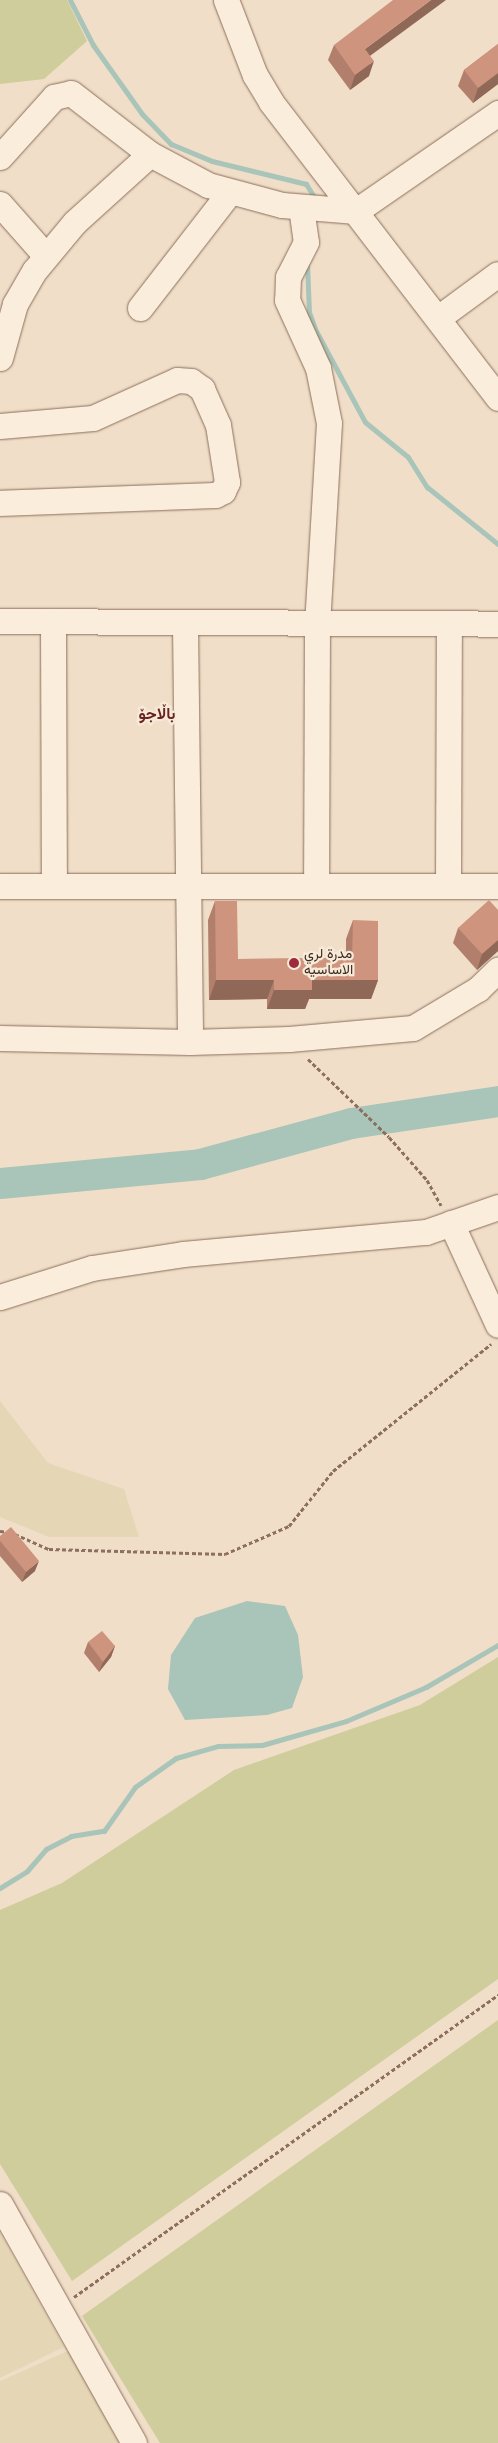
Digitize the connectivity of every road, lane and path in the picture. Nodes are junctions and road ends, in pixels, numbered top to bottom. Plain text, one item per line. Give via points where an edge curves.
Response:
1 (226, 0) edge
2 (498, 113) edge
3 (150, 154) junction
4 (0, 157) edge
5 (229, 193) junction
6 (0, 204) edge
7 (301, 207) junction
8 (344, 210) junction
9 (46, 256) junction
10 (498, 274) edge
11 (140, 308) dead end
12 (438, 318) junction
13 (0, 358) edge
14 (498, 398) edge
15 (0, 426) edge
16 (0, 503) edge
17 (0, 621) edge
18 (53, 621) junction
19 (317, 623) junction
20 (185, 624) junction
21 (449, 624) junction
22 (498, 624) edge
23 (188, 885) junction
24 (0, 886) edge
25 (54, 886) junction
26 (316, 886) junction
27 (448, 886) junction
28 (498, 886) edge
29 (498, 970) edge
30 (0, 1038) edge
31 (289, 1039) junction
32 (190, 1042) junction
33 (498, 1207) edge
34 (451, 1223) junction
35 (0, 1297) edge
36 (498, 1325) edge
37 (498, 1339) edge
38 (0, 1531) edge
39 (498, 1995) edge
40 (0, 2204) edge
41 (57, 2309) junction
42 (134, 2443) edge

1 - 8 street via 256,76
2 - 8 street
3 - 4 street via 76,95 65,93 50,101
3 - 5 street via 188,176
3 - 9 street via 95,202
5 - 7 street
5 - 11 street
6 - 9 street
7 - 8 street
7 - 19 street via 306,242 288,277 287,300 318,368 329,423
8 - 12 street
9 - 13 street via 15,304
10 - 12 street
12 - 14 street
15 - 16 street via 93,418 177,380 191,381 202,389 218,425 227,482 223,491 215,495
17 - 18 street
18 - 20 street
18 - 25 street
19 - 20 street
19 - 21 street
19 - 26 street
20 - 23 street
21 - 22 street
21 - 27 street
23 - 25 street
23 - 26 street
23 - 32 street
24 - 25 street
26 - 27 street
27 - 28 street
29 - 31 street via 478,989 413,1028
30 - 32 street
31 - 32 street
31 - 34 path via 389,1137 427,1180
33 - 34 street
34 - 35 street via 426,1232 183,1254 92,1268
34 - 36 street
37 - 38 path via 334,1471 289,1526 226,1554 49,1549
39 - 41 path
40 - 41 street
41 - 42 street

